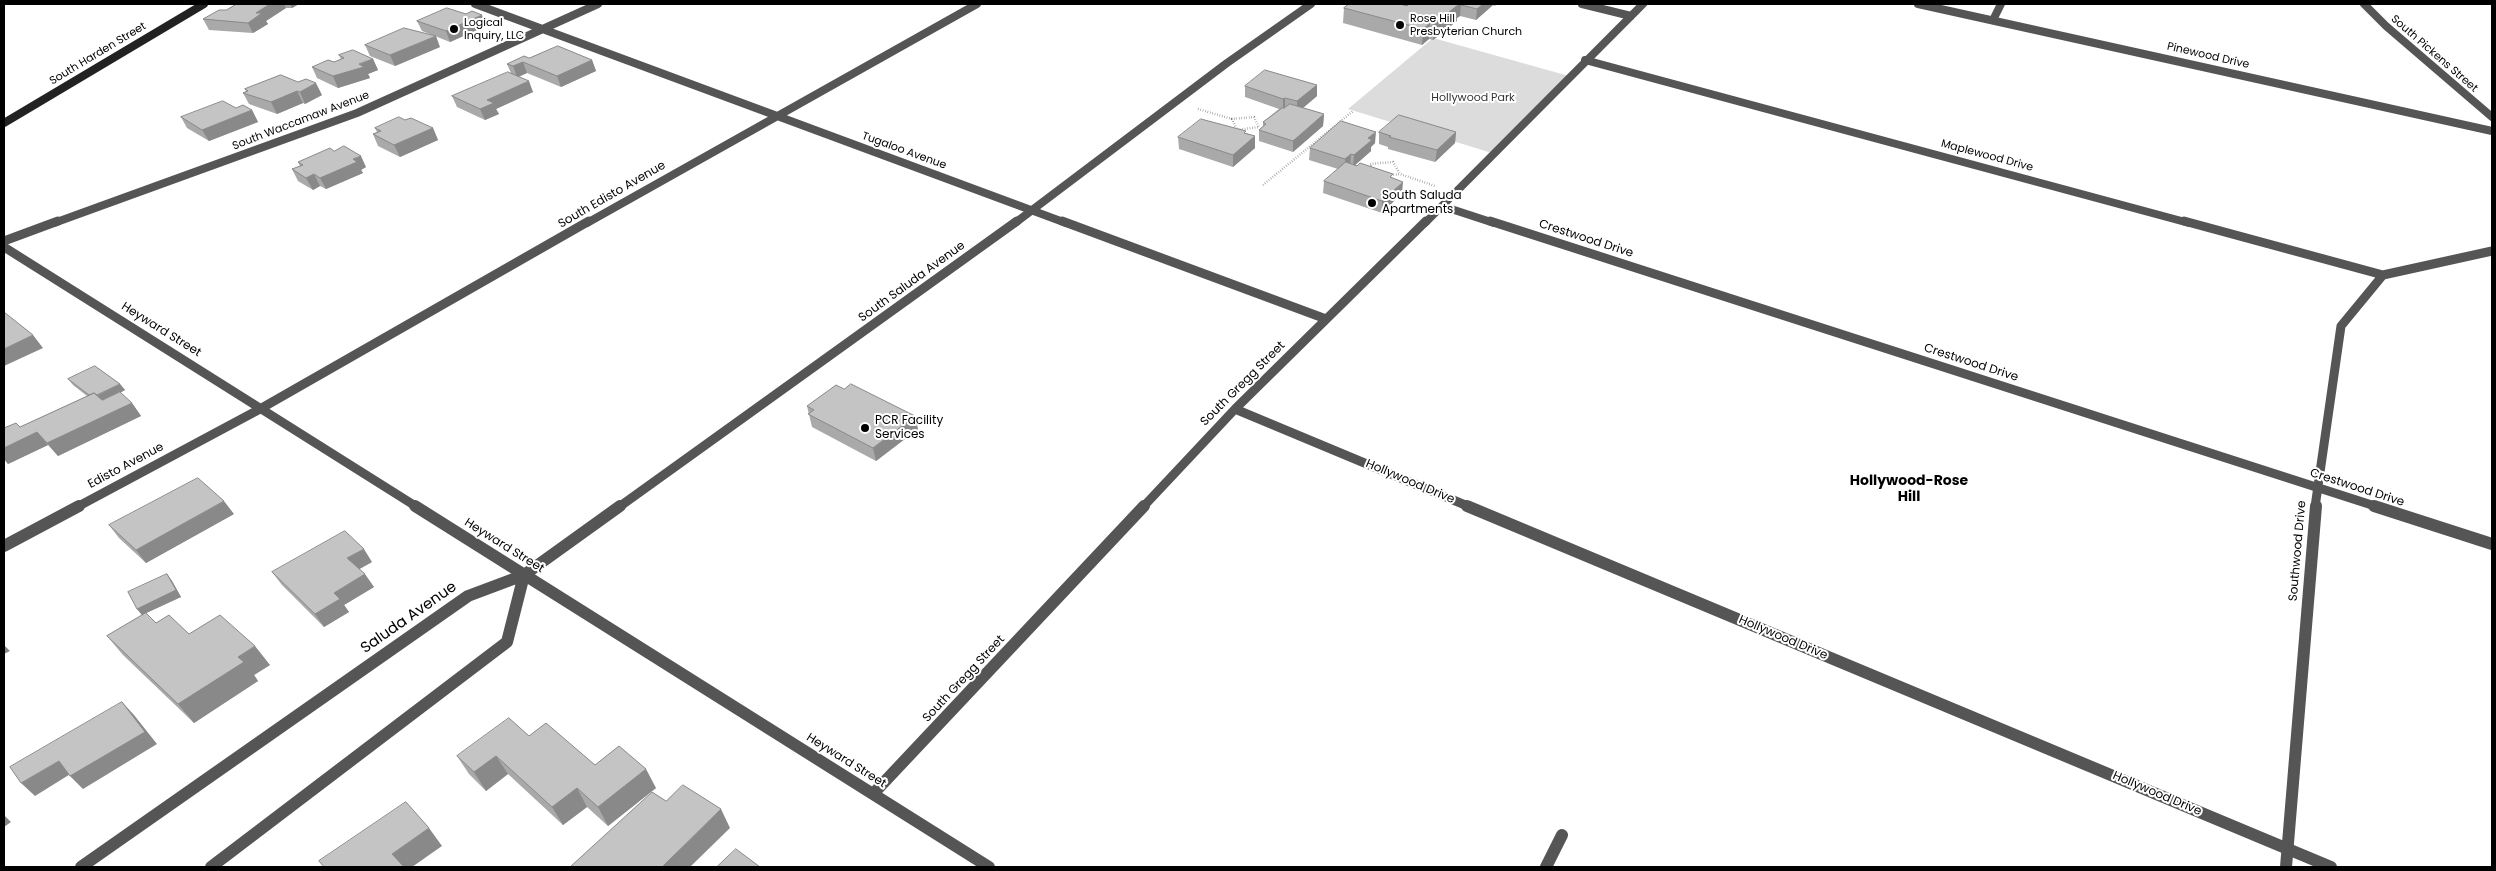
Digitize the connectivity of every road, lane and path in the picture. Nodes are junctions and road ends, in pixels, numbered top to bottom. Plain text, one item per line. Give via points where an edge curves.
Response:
1 (204, 4) edge
2 (474, 4) edge
3 (598, 4) edge
4 (977, 4) edge
5 (1311, 4) edge
6 (1582, 4) edge
7 (1643, 4) edge
8 (1918, 4) edge
9 (2001, 4) edge
10 (2364, 4) edge
11 (1631, 16) junction
12 (1993, 20) junction
13 (542, 29) junction
14 (1585, 60) junction
15 (1190, 106) dead end
16 (1353, 111) dead end
17 (776, 115) junction
18 (2492, 117) edge
19 (1232, 119) junction
20 (4, 123) edge
21 (2492, 131) edge
22 (1400, 174) junction
23 (1385, 176) edge
24 (1377, 177) edge
25 (1262, 185) dead end
26 (1455, 192) junction
27 (1442, 206) junction
28 (1033, 210) junction
29 (4, 241) edge
30 (4, 247) edge
31 (2492, 251) edge
32 (2383, 275) junction
33 (1326, 319) junction
34 (260, 409) junction
35 (1235, 409) junction
36 (2317, 488) junction
37 (2492, 544) edge
38 (4, 546) edge
39 (524, 575) junction
40 (873, 794) junction
41 (1562, 835) dead end
42 (2287, 849) junction
43 (81, 867) edge
44 (211, 867) edge
45 (989, 867) edge
46 (1546, 867) edge
47 (2286, 867) edge
48 (2331, 867) edge

1 - 20 main road, South Harden Street
2 - 13 street, Tugaloo Avenue
3 - 13 street, South Waccamaw Avenue
4 - 17 street, South Edisto Avenue
5 - 28 street, South Saluda Avenue via 1227,63
6 - 11 street
7 - 11 street, South Gregg Street
8 - 12 street, Pinewood Drive
9 - 12 street
10 - 18 street, South Pickens Street
11 - 14 street, South Gregg Street
12 - 21 street, Pinewood Drive
13 - 17 street, Tugaloo Avenue
13 - 29 street, South Waccamaw Avenue via 358,113
14 - 26 street, South Gregg Street
14 - 32 street, Maplewood Drive
15 - 19 path
16 - 25 path
17 - 28 street, Tugaloo Avenue
17 - 34 street, South Edisto Avenue
19 - 19 path via 1237,130 1259,127 1254,116
22 - 23 path
22 - 24 path via 1393,162 1370,164
22 - 26 path
26 - 27 street, South Gregg Street
27 - 33 street, South Gregg Street
27 - 36 street, Crestwood Drive
28 - 33 street, Tugaloo Avenue
28 - 39 street, South Saluda Avenue
30 - 34 street, Heyward Street
31 - 32 street
32 - 36 street, Southwood Drive via 2341,326
33 - 35 street, South Gregg Street
34 - 38 street, Edisto Avenue
34 - 39 street, Heyward Street
35 - 40 street, South Gregg Street
35 - 42 street, Hollywood Drive
36 - 37 street, Crestwood Drive
36 - 42 street, Southwood Drive
39 - 40 street, Heyward Street
39 - 43 street, Saluda Avenue via 468,596
39 - 44 street via 507,642
40 - 45 street, Heyward Street
41 - 46 street
42 - 47 street, Southwood Drive
42 - 48 street, Hollywood Drive

